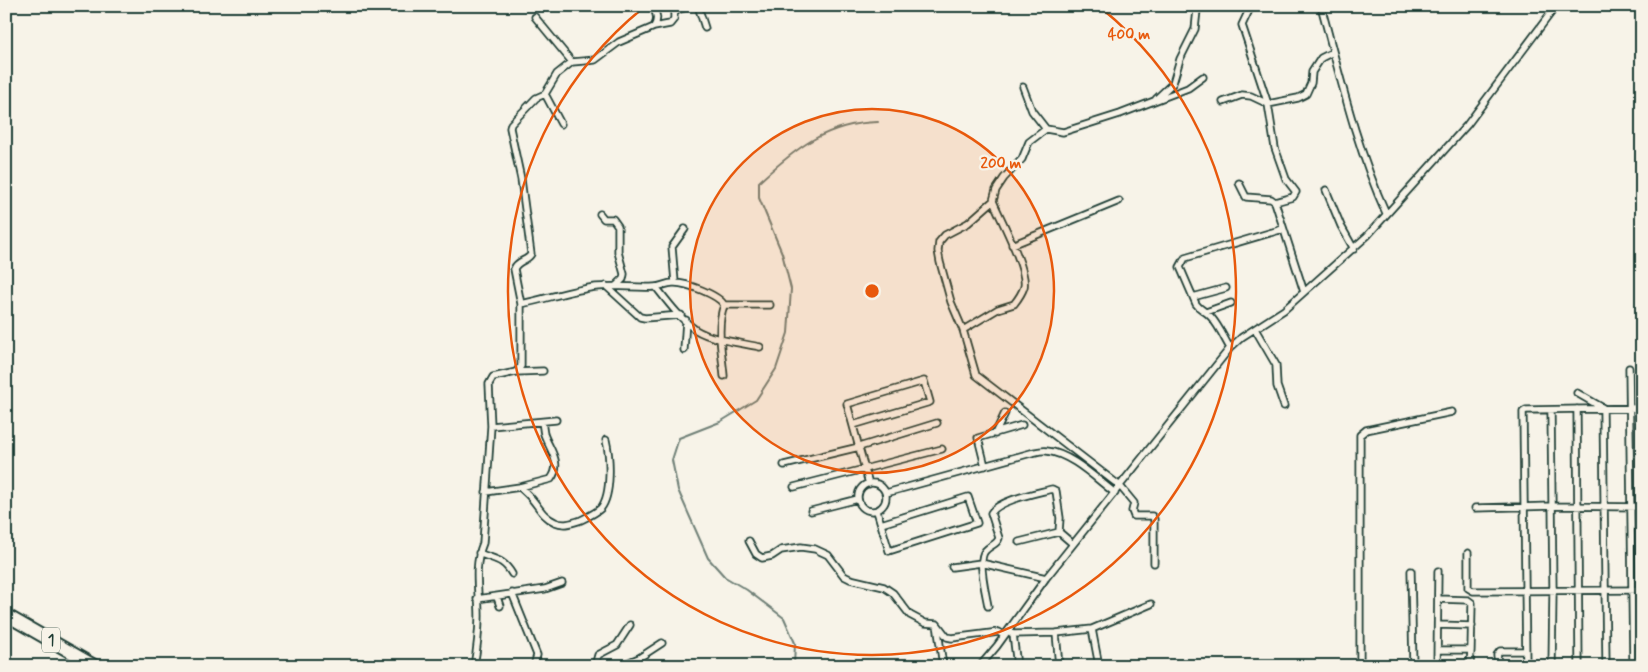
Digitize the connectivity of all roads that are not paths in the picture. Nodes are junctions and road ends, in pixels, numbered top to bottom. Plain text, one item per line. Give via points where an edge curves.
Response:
1 (653, 6) edge
2 (690, 6) edge
3 (698, 6) edge
4 (1196, 6) edge
5 (1251, 6) edge
6 (1321, 6) edge
7 (1556, 6) edge
8 (536, 17) dead end
9 (654, 28) junction
10 (705, 28) dead end
11 (1333, 52) junction
12 (572, 62) junction
13 (1203, 77) dead end
14 (1023, 87) dead end
15 (545, 94) junction
16 (1152, 102) junction
17 (1223, 102) dead end
18 (1268, 104) junction
19 (561, 124) dead end
20 (1046, 128) junction
21 (1239, 183) dead end
22 (1326, 190) dead end
23 (993, 201) junction
24 (1119, 201) dead end
25 (1275, 202) junction
26 (1386, 213) junction
27 (600, 214) dead end
28 (1283, 229) junction
29 (685, 230) dead end
30 (1012, 245) junction
31 (1354, 248) junction
32 (675, 282) junction
33 (606, 286) junction
34 (616, 286) junction
35 (656, 287) junction
36 (1226, 288) dead end
37 (1304, 292) junction
38 (1193, 297) junction
39 (1231, 303) dead end
40 (521, 304) junction
41 (724, 305) junction
42 (770, 305) dead end
43 (1206, 312) junction
44 (684, 318) junction
45 (1255, 329) junction
46 (963, 330) junction
47 (721, 338) junction
48 (760, 347) dead end
49 (1230, 348) junction
50 (684, 350) dead end
51 (1629, 368) dead end
52 (543, 371) dead end
53 (516, 372) junction
54 (724, 376) dead end
55 (1576, 393) dead end
56 (1284, 406) dead end
57 (1603, 408) junction
58 (1630, 408) junction
59 (1642, 408) edge
60 (1577, 409) junction
61 (1551, 410) junction
62 (1452, 412) dead end
63 (1005, 413) dead end
64 (556, 420) dead end
65 (542, 422) junction
66 (938, 423) dead end
67 (853, 425) junction
68 (1022, 425) dead end
69 (491, 426) junction
70 (995, 434) junction
71 (606, 440) dead end
72 (859, 447) junction
73 (942, 449) dead end
74 (784, 465) dead end
75 (985, 466) junction
76 (865, 470) junction
77 (869, 484) junction
78 (1120, 486) junction
79 (520, 487) junction
80 (794, 487) dead end
81 (486, 492) junction
82 (886, 493) junction
83 (1115, 493) junction
84 (858, 499) junction
85 (1552, 506) junction
86 (1525, 507) junction
87 (1578, 507) junction
88 (1475, 508) dead end
89 (1605, 508) junction
90 (1631, 508) junction
91 (1642, 508) edge
92 (811, 511) dead end
93 (877, 511) junction
94 (882, 524) junction
95 (1059, 532) junction
96 (748, 540) dead end
97 (1019, 542) dead end
98 (1073, 544) junction
99 (479, 553) junction
100 (1468, 553) dead end
101 (981, 563) junction
102 (1154, 564) dead end
103 (952, 567) dead end
104 (1410, 571) dead end
105 (1438, 571) dead end
106 (512, 574) dead end
107 (1046, 578) junction
108 (562, 583) dead end
109 (1605, 589) junction
110 (1633, 589) junction
111 (1524, 590) junction
112 (1579, 590) junction
113 (1642, 590) edge
114 (1553, 591) junction
115 (512, 593) junction
116 (497, 597) junction
117 (477, 599) junction
118 (1438, 599) junction
119 (1151, 604) dead end
120 (500, 606) dead end
121 (988, 606) dead end
122 (6, 614) edge
123 (937, 624) junction
124 (630, 625) dead end
125 (1438, 625) junction
126 (1472, 626) junction
127 (1092, 628) junction
128 (1008, 633) junction
129 (1056, 633) junction
130 (662, 643) dead end
131 (1438, 650) junction
132 (1471, 650) junction
133 (1525, 651) junction
134 (95, 666) edge
135 (474, 666) edge
136 (534, 666) edge
137 (595, 666) edge
138 (620, 666) edge
139 (944, 666) edge
140 (980, 666) edge
141 (1017, 666) edge
142 (1059, 666) edge
143 (1099, 666) edge
144 (1360, 666) edge
145 (1413, 666) edge
146 (1429, 666) edge
147 (1437, 666) edge
148 (1470, 666) edge
149 (1498, 666) edge
150 (1526, 666) edge
151 (1552, 666) edge
152 (1579, 666) edge
153 (1606, 666) edge
154 (1633, 666) edge

1 - 9 street via 657,17
2 - 9 street via 676,10 670,24
3 - 10 street
4 - 16 street via 1195,29 1180,59 1173,83
5 - 18 street via 1242,25
6 - 11 street
7 - 26 street via 1467,125
8 - 12 street
9 - 12 street via 619,42 595,60
11 - 18 street via 1321,58 1312,72 1306,94
11 - 26 street via 1355,132
12 - 15 street via 557,74
13 - 16 street via 1188,88
14 - 20 street via 1032,111
15 - 19 street
15 - 40 street via 536,98 510,128 531,254 515,266
16 - 20 street via 1063,132
17 - 18 street via 1242,95
18 - 25 street via 1275,148 1286,179 1296,192 1293,197
20 - 23 street via 1029,142 1022,159 996,190
21 - 25 street via 1246,197
22 - 31 street
23 - 30 street
23 - 46 street via 968,223 944,235 939,242 942,270
24 - 30 street
25 - 28 street
26 - 31 street
27 - 34 street via 604,219 614,220 618,226 618,252 624,274
28 - 37 street
28 - 38 street via 1185,258 1180,267
29 - 32 street via 672,247
30 - 46 street via 1024,281 1019,298 1014,304 998,309
31 - 37 street
32 - 35 street
32 - 41 street via 712,294
33 - 34 street
33 - 40 street
33 - 44 street via 640,317
34 - 35 street
35 - 44 street
36 - 38 street
37 - 45 street
38 - 43 street via 1199,309
39 - 43 street
40 - 53 street via 521,366
41 - 42 street
41 - 47 street
43 - 49 street
44 - 47 street via 697,330
44 - 50 street
45 - 49 street
45 - 56 street via 1276,365 1277,386
46 - 78 street via 976,375
47 - 48 street
47 - 54 street
49 - 78 street
51 - 58 street
52 - 53 street
53 - 69 street via 490,380
55 - 57 street
57 - 58 street
57 - 60 street
57 - 89 street
58 - 59 street
58 - 90 street
60 - 61 street
60 - 87 street
61 - 85 street
61 - 86 street via 1523,412
62 - 144 street via 1366,430 1360,436
63 - 70 street
64 - 65 street
65 - 69 street
65 - 79 street via 556,472 551,479
66 - 72 street
67 - 67 street via 847,404 924,381 930,402
67 - 72 street
68 - 70 street
69 - 81 street
70 - 75 street via 978,438
71 - 79 street via 609,450 606,496 600,508 587,517 570,524 557,523 546,517
72 - 74 street
72 - 76 street
73 - 76 street
75 - 82 street
75 - 83 street via 1045,451 1075,463
76 - 77 street
76 - 80 street
77 - 82 street via 880,485
77 - 84 street via 860,490
78 - 83 street
78 - 102 street via 1134,503 1134,516 1150,515 1154,519
79 - 81 street
81 - 99 street via 483,543
82 - 93 street via 884,505
83 - 98 street
84 - 92 street
84 - 93 street via 865,510
85 - 86 street
85 - 87 street
85 - 114 street
86 - 88 street
86 - 111 street
87 - 89 street
87 - 112 street
89 - 90 street
89 - 109 street
90 - 91 street
90 - 110 street
93 - 94 street
94 - 94 street via 890,551 977,524 968,497
95 - 97 street
95 - 98 street
95 - 101 street via 1056,491 1052,489 1004,503 992,511 999,538 984,552
96 - 123 street via 762,558 781,550 801,547 828,555 844,576 884,587 893,593 910,615
98 - 107 street
99 - 106 street via 502,561
99 - 117 street
100 - 111 street via 1470,590
101 - 103 street
101 - 107 street
101 - 121 street
104 - 145 street
105 - 118 street
107 - 128 street
108 - 115 street
109 - 110 street
109 - 112 street
109 - 153 street
110 - 113 street
110 - 154 street
111 - 114 street
111 - 133 street
112 - 114 street
112 - 152 street
114 - 151 street
115 - 116 street
115 - 136 street via 537,655
116 - 117 street
116 - 120 street
117 - 135 street via 479,615
118 - 125 street
118 - 126 street via 1471,602
119 - 127 street
122 - 134 highway, 1
123 - 128 street via 947,637 952,638
123 - 139 street
124 - 137 street via 617,646 598,655
125 - 126 street
125 - 131 street
126 - 132 street
127 - 129 street
127 - 143 street
128 - 129 street
128 - 140 street
128 - 141 street
129 - 142 street
130 - 138 street
131 - 132 street
131 - 147 street
132 - 148 street
133 - 149 street via 1500,651
133 - 150 street
146 - 147 street

